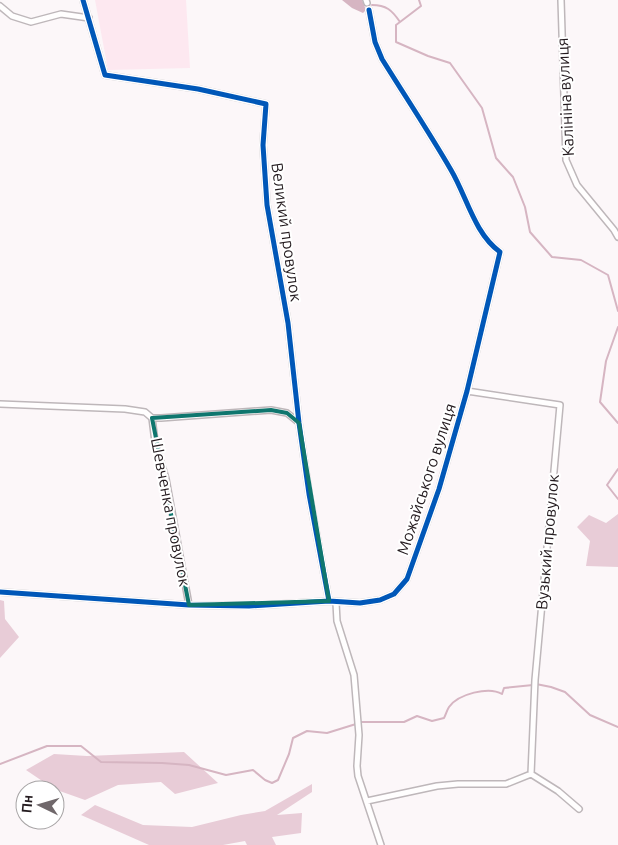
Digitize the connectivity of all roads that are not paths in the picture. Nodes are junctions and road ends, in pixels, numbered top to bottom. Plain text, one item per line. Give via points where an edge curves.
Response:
1 (83, 0) edge
2 (561, 0) edge
3 (0, 6) edge
4 (369, 10) dead end
5 (89, 18) junction
6 (618, 237) edge
7 (467, 390) junction
8 (0, 404) edge
9 (152, 418) junction
10 (299, 423) junction
11 (0, 592) edge
12 (329, 601) junction
13 (336, 603) junction
14 (190, 606) junction
15 (531, 774) junction
16 (367, 801) junction
17 (579, 809) dead end
18 (381, 845) edge

1 - 5 street, Великий провулок
2 - 6 street, Калініна вулиця via 566,160 577,185
3 - 5 street via 12,16 31,22 61,14
4 - 7 street, Можайського вулиця via 382,59 452,171 476,222 490,244 500,252
5 - 10 street, Великий провулок via 105,75 198,89 266,104 263,145 268,205 288,323
7 - 13 street, Можайського вулиця via 407,579 394,594 380,600
7 - 15 street, Вузький провулок via 560,405 535,680
8 - 9 street via 124,409 145,412
9 - 10 street via 271,410 287,413
9 - 14 street, Шевченка провулок
10 - 12 street, Великий провулок
11 - 14 street, Можайського вулиця
12 - 13 street, Можайського вулиця
12 - 14 street, Можайського вулиця
13 - 16 street via 337,621 354,675 359,735 357,766
15 - 16 street via 506,784 437,786
15 - 17 street
16 - 18 street

